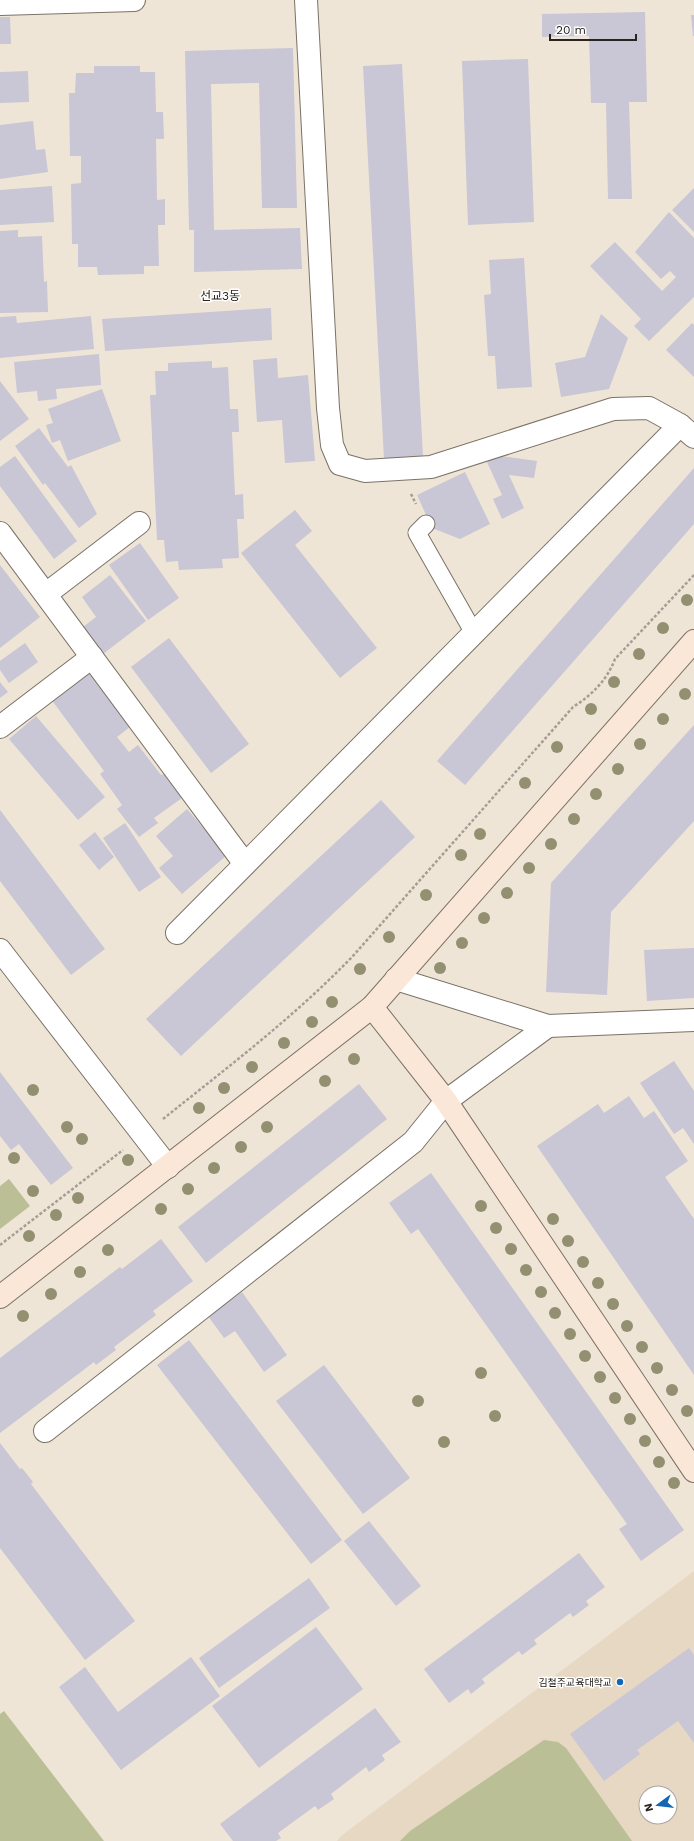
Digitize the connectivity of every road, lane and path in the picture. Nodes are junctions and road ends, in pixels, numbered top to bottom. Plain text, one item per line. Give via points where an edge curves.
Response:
1 (134, 0) edge
2 (306, 0) edge
3 (0, 4) edge
4 (687, 431) edge
5 (398, 469) junction
6 (139, 523) dead end
7 (426, 524) joint
8 (0, 533) edge
9 (694, 575) edge
10 (46, 594) junction
11 (474, 633) junction
12 (694, 641) edge
13 (92, 657) junction
14 (0, 727) edge
15 (245, 864) junction
16 (177, 933) dead end
17 (0, 950) edge
18 (396, 979) junction
19 (372, 1007) junction
20 (694, 1020) edge
21 (548, 1026) junction
22 (446, 1101) junction
23 (143, 1136) junction
24 (168, 1167) junction
25 (0, 1245) edge
26 (0, 1297) edge
27 (45, 1431) dead end
28 (694, 1471) edge

1 - 3 street
2 - 5 street via 332,445 340,464 365,471
4 - 5 street via 649,408 613,409 431,467
4 - 11 street
5 - 7 path
6 - 10 street
7 - 11 lane via 417,533
8 - 10 street
9 - 23 path via 615,659 609,674 586,699 573,707 352,957 318,992
10 - 13 street
11 - 15 street
12 - 18 main road
13 - 14 street
13 - 15 street
15 - 16 street
17 - 23 street
18 - 19 main road
18 - 21 street
19 - 22 main road
19 - 24 main road
20 - 21 street
21 - 22 street
22 - 27 street via 413,1142
22 - 28 main road
23 - 24 street
23 - 25 path
24 - 26 main road

